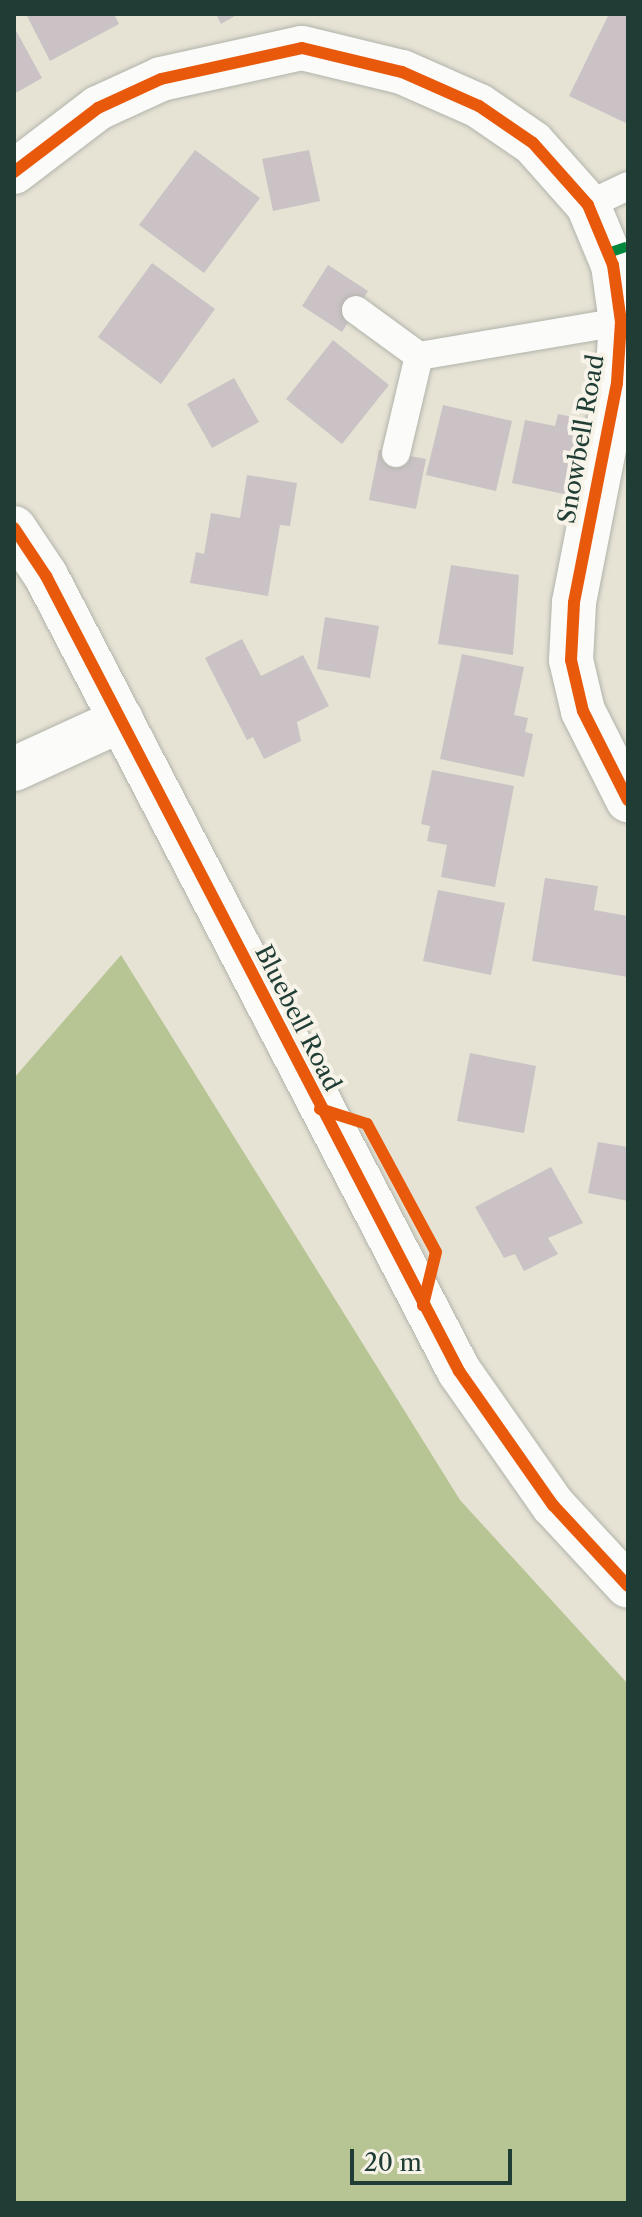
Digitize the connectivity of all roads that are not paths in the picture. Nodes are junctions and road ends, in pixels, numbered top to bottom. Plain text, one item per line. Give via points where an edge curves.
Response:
1 (303, 31) edge
2 (14, 172) edge
3 (628, 186) edge
4 (588, 205) junction
5 (356, 310) dead end
6 (621, 322) junction
7 (419, 356) junction
8 (396, 453) dead end
9 (14, 528) edge
10 (121, 720) junction
11 (14, 769) edge
12 (628, 800) edge
13 (628, 1586) edge

1 - 2 street, Snowbell Road via 161,79 98,108
1 - 4 street, Snowbell Road via 479,106 533,143
3 - 4 lane
4 - 6 street, Snowbell Road via 613,265
5 - 7 lane
6 - 7 lane
6 - 12 street, Snowbell Road via 617,383 574,603 571,660 583,711
7 - 8 lane
9 - 10 street, Bluebell Road via 46,576
10 - 11 street
10 - 13 street, Bluebell Road via 459,1371 553,1505

